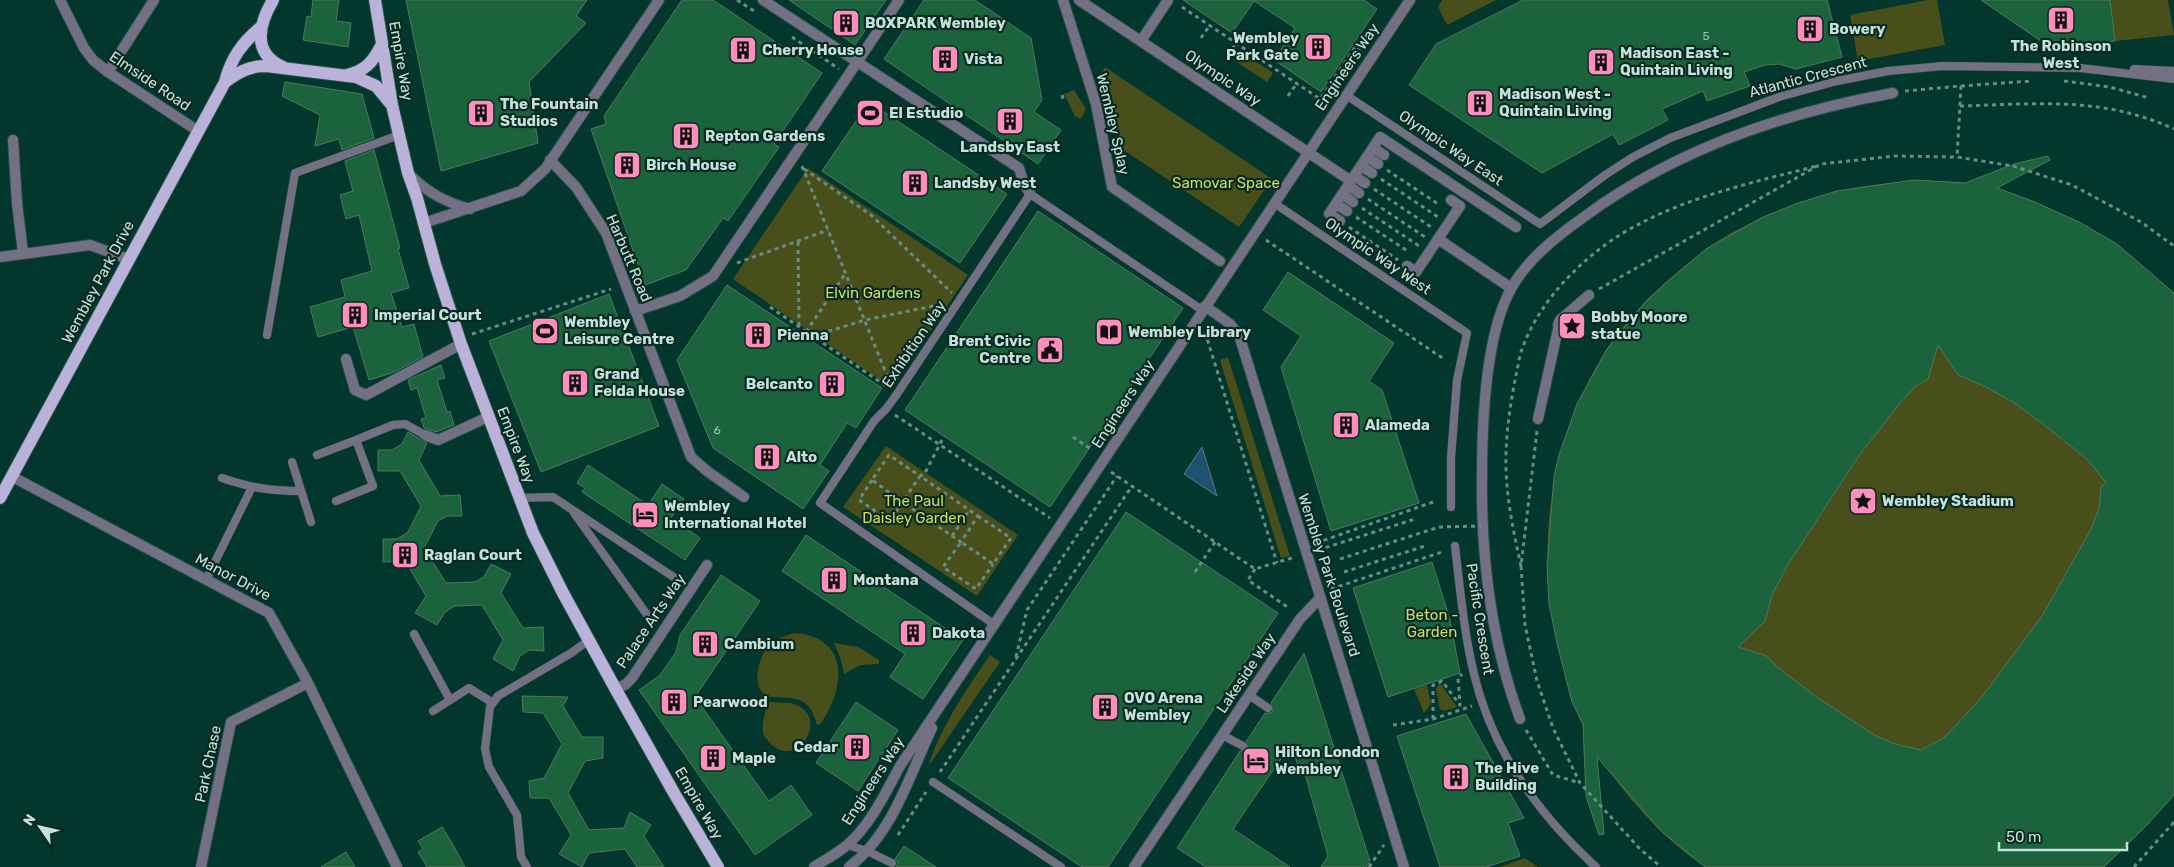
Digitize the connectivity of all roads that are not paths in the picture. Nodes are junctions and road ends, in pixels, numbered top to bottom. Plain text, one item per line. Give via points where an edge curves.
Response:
1 (60, 0) edge
2 (154, 0) edge
3 (273, 0) edge
4 (375, 0) edge
5 (659, 0) edge
6 (763, 0) edge
7 (899, 0) edge
8 (1062, 0) edge
9 (1079, 0) edge
10 (1168, 0) edge
11 (1409, 0) edge
12 (261, 27) junction
13 (1141, 41) junction
14 (381, 46) junction
15 (856, 63) junction
16 (286, 68) junction
17 (2080, 68) junction
18 (2174, 71) edge
19 (108, 72) junction
20 (344, 76) junction
21 (2174, 79) edge
22 (225, 82) junction
23 (1893, 93) road end
24 (1346, 95) junction
25 (392, 105) junction
26 (198, 131) junction
27 (399, 135) junction
28 (13, 140) dead end
29 (1373, 148) junction
30 (1308, 152) junction
31 (1384, 155) dead end
32 (1367, 156) junction
33 (550, 160) junction
34 (1378, 164) road end
35 (1361, 166) junction
36 (408, 173) junction
37 (1372, 174) road end
38 (1365, 183) road end
39 (1349, 184) junction
40 (1030, 194) junction
41 (1356, 197) road end
42 (1274, 203) junction
43 (1336, 204) junction
44 (1448, 204) road end
45 (470, 209) junction
46 (1347, 211) road end
47 (1439, 218) road end
48 (1340, 221) road end
49 (424, 223) junction
50 (1448, 224) junction
51 (1540, 224) joint
52 (1516, 227) dead end
53 (1433, 228) road end
54 (1423, 242) road end
55 (1436, 242) junction
56 (23, 253) junction
57 (1414, 256) road end
58 (0, 257) edge
59 (128, 259) junction
60 (1220, 261) dead end
61 (1423, 262) junction
62 (1407, 266) road end
63 (1511, 288) junction
64 (1589, 295) road end
65 (1204, 308) junction
66 (635, 311) junction
67 (1560, 320) junction
68 (267, 335) dead end
69 (464, 340) junction
70 (346, 358) dead end
71 (1548, 360) dead end
72 (488, 417) junction
73 (1538, 419) dead end
74 (425, 434) joint
75 (356, 440) junction
76 (317, 455) dead end
77 (292, 462) dead end
78 (11, 476) junction
79 (222, 478) dead end
80 (252, 487) junction
81 (301, 491) junction
82 (744, 497) dead end
83 (0, 498) edge
84 (520, 498) junction
85 (336, 501) dead end
86 (1452, 507) dead end
87 (571, 509) junction
88 (312, 522) dead end
89 (1455, 546) dead end
90 (707, 565) dead end
91 (206, 580) junction
92 (678, 580) dead end
93 (1319, 596) junction
94 (648, 616) dead end
95 (995, 624) junction
96 (414, 634) dead end
97 (589, 640) junction
98 (308, 683) junction
99 (616, 688) junction
100 (1249, 695) junction
101 (450, 700) junction
102 (945, 700) junction
103 (493, 703) junction
104 (1268, 708) dead end
105 (433, 711) dead end
106 (1520, 719) road end
107 (1222, 735) junction
108 (1243, 746) dead end
109 (933, 782) dead end
110 (848, 845) junction
111 (867, 851) junction
112 (892, 863) dead end
113 (201, 867) edge
114 (397, 867) edge
115 (527, 867) edge
116 (718, 867) edge
117 (814, 867) edge
118 (849, 867) edge
119 (1062, 867) edge
120 (1134, 867) edge
121 (1404, 867) edge
122 (1596, 867) edge

1 - 19 street, Elmside Road via 84,48
2 - 19 street
3 - 12 main road, Wembley Park Drive
4 - 14 main road, Empire Way
5 - 33 street
6 - 15 street
7 - 15 street
8 - 60 street, Wembley Splay via 1096,104 1112,188
9 - 13 street, Olympic Way
10 - 13 street
11 - 24 street, Engineers Way
12 - 16 main road, Wembley Park Drive via 261,43 266,54 275,64
12 - 22 main road, Wembley Park Drive via 234,56
13 - 30 street, Olympic Way
14 - 20 main road, Wembley Park Drive via 367,67
14 - 25 main road, Empire Way
15 - 40 street via 876,72 1019,168
15 - 66 street via 713,276 680,296
16 - 20 main road, Wembley Park Drive
16 - 22 main road, Wembley Park Drive via 254,66
17 - 18 lane
17 - 21 lane, Atlantic Crescent
17 - 51 lane, Atlantic Crescent via 1943,66 1888,71 1779,97 1695,128 1633,157 1579,192
19 - 26 street, Elmside Road
20 - 25 main road, Wembley Park Drive via 356,77 376,86
22 - 26 main road, Wembley Park Drive
23 - 63 street via 1794,115 1697,151 1648,176 1610,197 1564,231 1528,266
24 - 30 street, Engineers Way
24 - 51 lane, Olympic Way East
25 - 27 main road, Empire Way
26 - 59 main road, Wembley Park Drive
27 - 36 main road, Empire Way
27 - 68 lane via 295,173
28 - 56 street
29 - 31 street
29 - 32 street
29 - 52 street via 1380,137
30 - 39 street, Olympic Way
30 - 42 street, Engineers Way
32 - 34 street
32 - 35 street
33 - 45 street via 521,191
33 - 66 street, Harbutt Road via 576,187 606,233
35 - 37 street
35 - 39 street
36 - 45 street via 436,196
36 - 49 main road, Empire Way
38 - 39 street
39 - 41 street
39 - 43 street
40 - 65 lane
40 - 95 lane, Exhibition Way via 820,503
42 - 65 street, Engineers Way
42 - 86 lane, Olympic Way West via 1467,333 1457,380 1451,458
43 - 46 street
43 - 48 street via 1329,214
44 - 50 street via 1460,206
45 - 49 street
47 - 50 street
49 - 69 main road, Empire Way
50 - 55 street
53 - 55 street
54 - 55 street
55 - 61 street
55 - 63 street
56 - 58 street
56 - 59 street via 90,245
57 - 61 street
59 - 78 main road, Wembley Park Drive
61 - 62 street via 1416,272
63 - 106 street via 1495,333 1486,389 1482,438 1482,526 1493,622 1505,680
64 - 67 street
65 - 93 street, Wembley Park Boulevard via 1230,324 1239,335
65 - 95 street, Engineers Way
66 - 82 street, Harbutt Road via 691,457
67 - 71 street
67 - 73 street
69 - 70 street via 366,395 355,390
69 - 72 main road, Empire Way
72 - 74 street via 438,440
72 - 84 main road, Empire Way
74 - 75 lane via 405,424 393,424
75 - 76 lane
75 - 85 lane via 373,486
77 - 81 lane
78 - 83 main road, Wembley Park Drive
78 - 91 street, Manor Drive
79 - 80 lane
80 - 81 lane via 274,492
80 - 91 lane
81 - 88 lane
84 - 87 lane via 553,497
84 - 97 main road, Empire Way via 533,532
87 - 92 lane
87 - 94 lane
89 - 122 lane, Pacific Crescent via 1474,675 1503,753 1560,832
90 - 99 street, Palace Arts Way via 632,678
91 - 98 street, Manor Drive via 269,613
93 - 100 street, Lakeside Way
93 - 121 street, Wembley Park Boulevard
95 - 102 street, Engineers Way
96 - 101 lane
97 - 99 main road, Empire Way
97 - 103 lane via 498,696
98 - 113 street, Park Chase via 231,722
98 - 114 street, Manor Drive
99 - 116 main road, Empire Way
100 - 104 lane
100 - 107 street, Lakeside Way
101 - 103 lane via 468,688
101 - 105 lane
102 - 110 street, Engineers Way via 900,766 886,793
102 - 111 street, Engineers Way via 900,800
103 - 115 lane via 485,749 490,767 517,815 520,851
107 - 108 lane
107 - 120 street, Lakeside Way
109 - 119 lane
110 - 111 lane
110 - 117 street, Engineers Way
111 - 112 lane
111 - 118 street, Engineers Way

